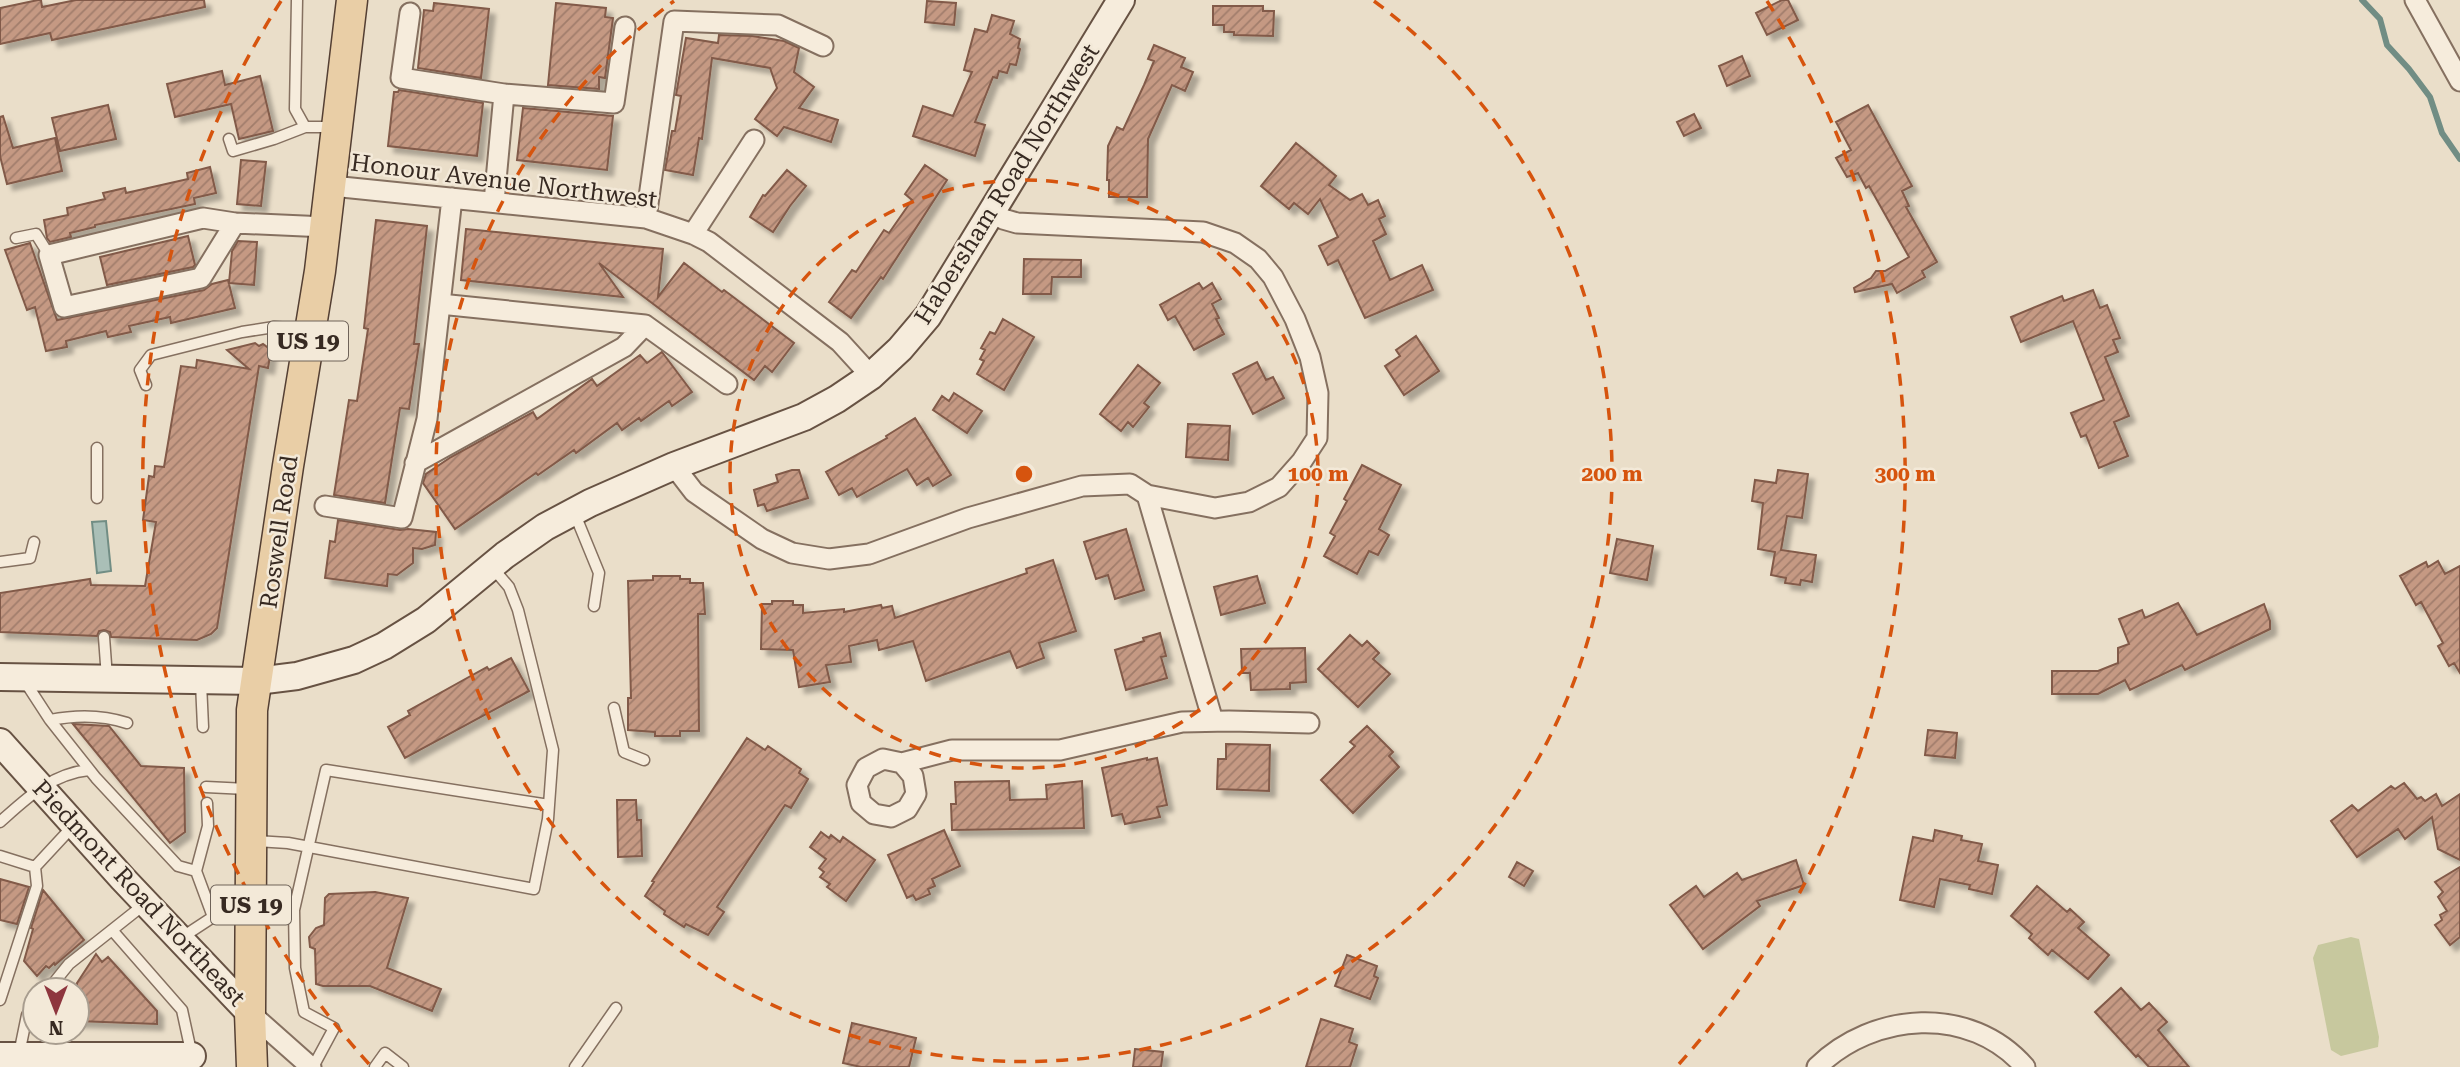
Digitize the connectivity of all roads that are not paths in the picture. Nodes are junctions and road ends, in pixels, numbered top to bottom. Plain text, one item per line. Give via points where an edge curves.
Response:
1 (297, 0) edge
2 (352, 0) edge
3 (1121, 0) edge
4 (2415, 0) edge
5 (410, 13) dead end
6 (625, 27) dead end
7 (823, 46) dead end
8 (2460, 80) edge
9 (504, 94) junction
10 (305, 127) junction
11 (338, 127) junction
12 (229, 139) dead end
13 (754, 140) dead end
14 (332, 186) junction
15 (452, 198) junction
16 (494, 202) junction
17 (992, 213) junction
18 (646, 218) junction
19 (234, 223) junction
20 (326, 227) junction
21 (693, 233) junction
22 (16, 238) dead end
23 (49, 255) junction
24 (440, 304) junction
25 (645, 325) junction
26 (310, 329) junction
27 (871, 376) junction
28 (727, 384) dead end
29 (146, 385) dead end
30 (97, 448) dead end
31 (415, 463) junction
32 (674, 466) junction
33 (1147, 495) junction
34 (97, 498) dead end
35 (325, 506) dead end
36 (574, 512) junction
37 (34, 542) dead end
38 (0, 562) edge
39 (492, 566) junction
40 (594, 606) dead end
41 (104, 637) dead end
42 (11, 677) edge
43 (107, 679) junction
44 (201, 680) junction
45 (257, 681) junction
46 (614, 708) dead end
47 (50, 720) junction
48 (1213, 721) junction
49 (127, 723) dead end
50 (1309, 723) dead end
51 (203, 727) dead end
52 (0, 742) edge
53 (644, 760) dead end
54 (902, 763) dead end
55 (89, 770) junction
56 (40, 787) junction
57 (206, 787) dead end
58 (252, 789) junction
59 (206, 803) dead end
60 (548, 805) junction
61 (0, 822) edge
62 (74, 825) junction
63 (251, 840) junction
64 (313, 849) junction
65 (0, 856) edge
66 (35, 867) junction
67 (196, 870) junction
68 (146, 903) junction
69 (212, 917) junction
70 (251, 917) junction
71 (113, 930) junction
72 (180, 939) junction
73 (59, 976) edge
74 (0, 1000) edge
75 (616, 1008) dead end
76 (250, 1013) junction
77 (21, 1028) edge
78 (192, 1056) joint
79 (7, 1058) edge
80 (72, 1061) edge
81 (252, 1067) edge
82 (312, 1067) edge
83 (375, 1067) edge
84 (403, 1067) edge
85 (575, 1067) edge
86 (1816, 1067) edge
87 (2025, 1067) edge

1 - 10 lane via 295,109
2 - 11 main road, Roswell Road / US 19
3 - 17 street, Habersham Road Northwest
4 - 8 street
5 - 9 street via 401,78
6 - 9 street via 614,103
7 - 18 street via 778,25 674,21
9 - 16 street
10 - 11 lane
10 - 12 lane via 233,151
11 - 14 main road, Roswell Road / US 19
13 - 21 street
14 - 15 street, Honour Avenue Northwest
14 - 20 main road, Roswell Road / US 19
15 - 16 street, Honour Avenue Northwest
15 - 24 street
16 - 18 street, Honour Avenue Northwest
17 - 27 street, Habersham Road Northwest via 928,316
17 - 33 street via 1017,223 1203,232 1235,243 1273,277 1310,357 1318,393 1317,438 1279,487 1249,502 1214,508
18 - 21 street, Honour Avenue Northwest
19 - 20 street
19 - 23 street via 203,218
19 - 23 street via 201,278 64,307
20 - 26 main road, Roswell Road / US 19
21 - 27 street, Honour Avenue Northwest via 840,342
22 - 23 lane via 36,234
24 - 25 street
24 - 31 street via 427,419
25 - 28 street
25 - 31 street via 624,347
26 - 29 lane via 253,330 151,355 140,370
26 - 45 main road, Roswell Road / US 19
27 - 32 street, Habersham Road Northwest via 804,417
30 - 34 lane
31 - 35 street via 402,518
32 - 33 street via 694,492 762,540 792,553 829,559 869,554 968,518 1082,486 1130,484
32 - 36 street, Habersham Road Northwest
33 - 48 street
36 - 39 street, Habersham Road Northwest
36 - 40 lane via 599,573
37 - 38 lane via 30,558
39 - 45 street, Habersham Road Northwest via 426,620 384,646 323,670
39 - 60 lane via 509,587 517,610 550,737 553,760
41 - 43 lane
42 - 43 street, Habersham Road Northwest
42 - 47 lane
43 - 44 street, Habersham Road Northwest
44 - 45 street, Habersham Road Northwest
44 - 51 lane
45 - 58 main road, Roswell Road / US 19 via 252,710
46 - 53 lane via 624,752
47 - 49 lane via 108,718
47 - 55 lane
48 - 50 street
48 - 54 street via 1182,722 1060,750 952,750
52 - 56 street, Piedmont Road Northeast
55 - 56 lane
55 - 67 lane via 178,866
56 - 61 lane
56 - 62 street, Piedmont Road Northeast
57 - 58 lane
58 - 63 main road, Roswell Road / US 19
59 - 67 lane via 208,826
60 - 64 lane via 326,771
60 - 64 lane via 534,889
62 - 66 lane
62 - 68 street, Piedmont Road Northeast
63 - 64 lane
63 - 70 main road, Roswell Road / US 19
64 - 82 lane via 294,910 295,968 304,1012 334,1028
65 - 66 lane
66 - 74 lane via 37,887
67 - 69 lane
68 - 71 lane
68 - 72 street, Piedmont Road Northeast
69 - 70 lane
69 - 72 lane
70 - 76 main road, Roswell Road / US 19
71 - 73 lane
71 - 78 lane via 182,1010
72 - 76 street, Piedmont Road Northeast
75 - 85 lane
76 - 81 main road, Roswell Road / US 19
76 - 82 street
77 - 79 lane
78 - 80 street
79 - 80 street
83 - 84 lane via 385,1053
86 - 87 street via 1852,1039 1876,1029 1926,1022 1973,1032 1996,1043

